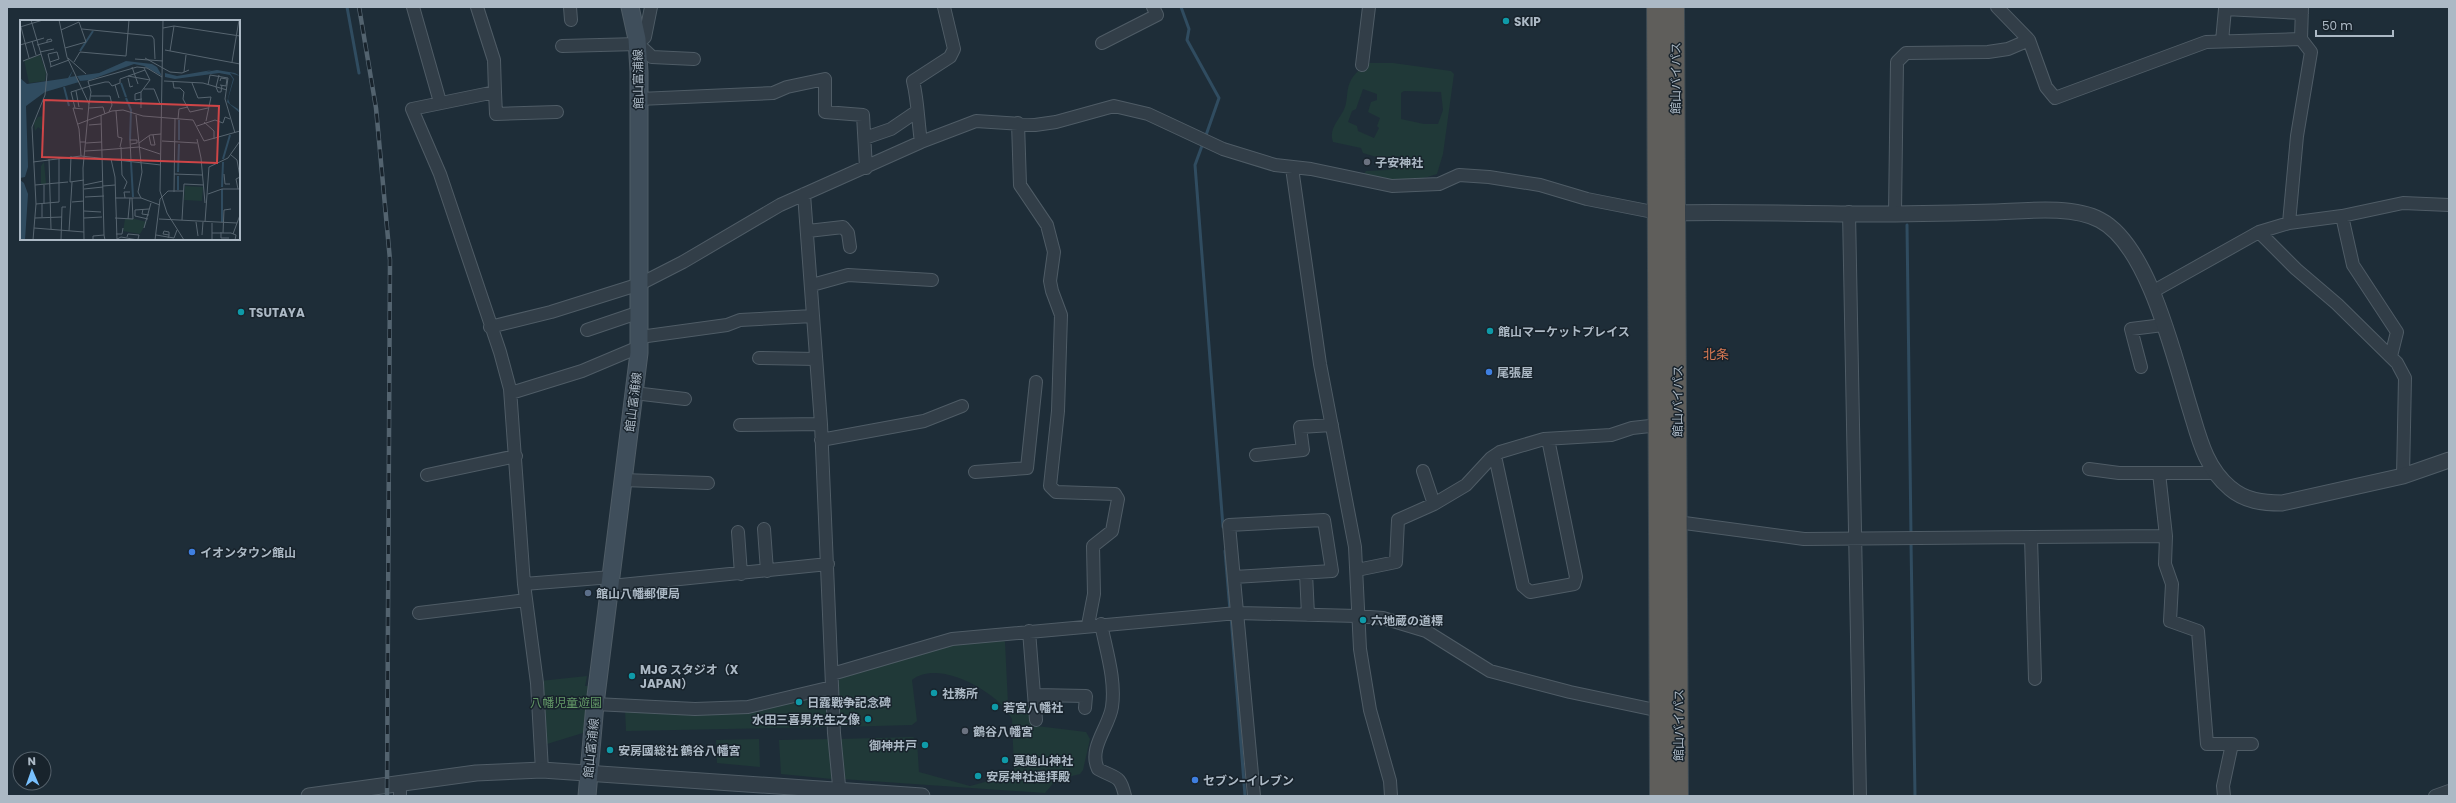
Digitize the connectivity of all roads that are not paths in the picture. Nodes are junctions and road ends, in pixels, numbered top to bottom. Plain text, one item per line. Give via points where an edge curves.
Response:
1 (413, 7) edge
2 (477, 7) edge
3 (570, 7) edge
4 (630, 7) edge
5 (651, 7) edge
6 (944, 7) edge
7 (1153, 7) edge
8 (1369, 7) edge
9 (1657, 7) edge
10 (1674, 7) edge
11 (1997, 7) edge
12 (2302, 10) edge
13 (571, 20) dead end
14 (2301, 39) junction
15 (2029, 40) junction
16 (2222, 41) junction
17 (1102, 43) dead end
18 (638, 44) junction
19 (562, 46) dead end
20 (694, 59) dead end
21 (1362, 65) dead end
22 (495, 92) junction
23 (639, 99) junction
24 (440, 102) junction
25 (556, 112) dead end
26 (916, 112) junction
27 (1018, 123) junction
28 (865, 138) junction
29 (921, 142) junction
30 (866, 168) junction
31 (1292, 168) junction
32 (804, 194) junction
33 (2449, 205) edge
34 (1849, 212) junction
35 (1667, 213) junction
36 (1895, 213) junction
37 (2342, 216) junction
38 (2289, 223) junction
39 (808, 231) junction
40 (2259, 232) junction
41 (850, 247) dead end
42 (932, 280) dead end
43 (640, 284) junction
44 (812, 285) junction
45 (2152, 292) junction
46 (640, 312) junction
47 (813, 316) junction
48 (2163, 326) junction
49 (490, 327) junction
50 (587, 330) dead end
51 (639, 342) junction
52 (2391, 356) junction
53 (758, 358) dead end
54 (816, 359) junction
55 (2141, 367) dead end
56 (1036, 382) dead end
57 (511, 393) junction
58 (634, 393) junction
59 (685, 399) dead end
60 (962, 406) dead end
61 (821, 424) junction
62 (740, 425) dead end
63 (1332, 425) junction
64 (1659, 425) junction
65 (1548, 439) junction
66 (821, 440) junction
67 (1256, 455) dead end
68 (516, 456) junction
69 (1495, 456) junction
70 (2449, 460) edge
71 (2089, 469) dead end
72 (1423, 471) dead end
73 (974, 472) dead end
74 (2159, 473) junction
75 (2215, 473) junction
76 (427, 474) dead end
77 (2403, 476) junction
78 (623, 480) junction
79 (708, 483) dead end
80 (1434, 504) junction
81 (1677, 522) junction
82 (764, 529) dead end
83 (738, 532) dead end
84 (2166, 536) junction
85 (2031, 537) junction
86 (1857, 538) junction
87 (828, 564) junction
88 (1357, 570) junction
89 (767, 571) junction
90 (741, 574) junction
91 (1306, 574) junction
92 (1234, 577) junction
93 (611, 582) junction
94 (524, 584) junction
95 (526, 600) junction
96 (419, 613) dead end
97 (1233, 613) junction
98 (1308, 615) junction
99 (1358, 616) junction
100 (1101, 624) junction
101 (1088, 625) junction
102 (1029, 632) junction
103 (832, 674) junction
104 (2035, 679) dead end
105 (832, 687) junction
106 (1036, 695) junction
107 (595, 704) junction
108 (1085, 708) dead end
109 (1660, 711) junction
110 (1036, 720) dead end
111 (2232, 744) junction
112 (2252, 744) dead end
113 (542, 770) junction
114 (588, 774) junction
115 (400, 790) edge
116 (2449, 790) edge
117 (839, 792) edge
118 (309, 796) edge
119 (587, 796) edge
120 (922, 796) edge
121 (1125, 796) edge
122 (1254, 796) edge
123 (1391, 796) edge
124 (1660, 796) edge
125 (1678, 796) edge
126 (1860, 796) edge
127 (2224, 796) edge
128 (2435, 796) edge

1 - 24 street
2 - 22 street via 494,60
3 - 13 street
4 - 18 main road, 館山富浦線
5 - 18 street via 645,37
6 - 26 street via 954,49 950,57 913,81 917,96
7 - 17 street via 1157,15
8 - 21 street
9 - 35 highway, 館山バイパス
10 - 35 highway, 館山バイパス
11 - 15 street
12 - 14 street
12 - 16 street via 2225,8
14 - 16 street
14 - 38 street via 2311,52 2297,136
15 - 16 street via 2046,87 2055,98 2206,42
15 - 36 street via 2008,49 1988,52 1906,53 1897,62
18 - 19 street
18 - 20 street via 652,57
18 - 23 main road, 館山富浦線
22 - 24 street
22 - 25 street via 496,114
23 - 28 street via 773,93 787,87 825,79 825,112 863,115
23 - 43 main road, 館山富浦線
24 - 49 street via 412,109 440,174
26 - 28 street via 891,129
26 - 29 street
27 - 29 street via 976,121
27 - 31 street via 1035,125 1056,122 1114,106 1148,114 1240,156
27 - 101 street via 1020,185 1038,208 1047,225 1054,252 1050,282 1061,315 1058,411 1050,486 1056,492 1115,494 1118,499 1112,531 1093,546 1094,594
28 - 30 street
29 - 30 street
30 - 32 street
31 - 35 street via 1311,169 1392,186 1439,184 1459,175 1489,177 1540,185 1587,200
31 - 63 street via 1320,364
32 - 39 street
32 - 43 street
33 - 37 street via 2403,203
34 - 35 street
34 - 36 street
34 - 86 street
35 - 64 highway, 館山バイパス
35 - 81 highway, 館山バイパス
36 - 45 street via 2037,211 2086,214 2100,220 2121,236 2136,256
37 - 38 street
37 - 52 street via 2353,265 2397,332
38 - 40 street
39 - 41 street via 843,227 848,233
39 - 44 street
40 - 45 street
40 - 52 street
42 - 44 street via 848,275
43 - 46 main road, 館山富浦線
43 - 49 street via 551,312
44 - 47 street
45 - 48 street
46 - 50 street
46 - 51 main road, 館山富浦線
47 - 51 street via 740,320
47 - 54 street
48 - 55 street via 2131,329
48 - 75 street via 2202,448
49 - 57 street
51 - 57 street via 582,371
51 - 58 main road, 館山富浦線
52 - 77 street via 2405,378
53 - 54 street
54 - 61 street
56 - 73 street via 1027,468
57 - 68 street
58 - 59 street
58 - 78 main road, 館山富浦線
60 - 66 street via 924,421
61 - 62 street
61 - 66 street
63 - 67 street via 1300,427 1303,450
63 - 88 street
64 - 65 street via 1632,428 1611,435
64 - 109 highway, 館山バイパス
65 - 69 street
65 - 69 street via 1576,577 1574,584 1530,592 1523,586
66 - 87 street
68 - 76 street
68 - 94 street
69 - 80 street via 1466,484
70 - 77 street
71 - 74 street via 2119,473
72 - 80 street
74 - 75 street
74 - 84 street
75 - 77 street via 2231,489 2245,498 2262,503 2312,498
78 - 79 street
78 - 93 main road, 館山富浦線
80 - 88 street via 1398,520 1396,562
81 - 86 street via 1804,539
81 - 125 highway, 館山バイパス
82 - 89 street
83 - 90 street
84 - 85 street
84 - 111 street via 2165,564 2172,584 2170,621 2198,631 2207,744
85 - 86 street
85 - 104 street
86 - 126 street
87 - 89 street
87 - 103 street
88 - 99 street
89 - 90 street
90 - 93 street
91 - 92 street
91 - 92 street via 1332,571 1324,520 1229,525
91 - 98 street
92 - 97 street
93 - 94 street
93 - 107 main road, 館山富浦線
94 - 95 street
95 - 96 street
95 - 113 street via 537,683
97 - 98 street
97 - 100 street
97 - 122 street
98 - 99 street
99 - 109 street via 1383,618 1426,631 1490,671 1570,692
99 - 123 street via 1360,649 1370,710 1390,781
100 - 101 street
100 - 121 street via 1114,694 1112,709 1097,749 1096,765 1098,769 1122,781
101 - 102 street
102 - 103 street via 952,640
102 - 106 street
103 - 105 street
105 - 107 street via 748,708 695,709
105 - 117 street
106 - 108 street via 1086,696
106 - 110 street
107 - 114 main road, 館山富浦線
109 - 124 highway, 館山バイパス
111 - 112 street
111 - 127 street via 2223,786
113 - 114 street
113 - 115 street via 476,773
114 - 117 street
114 - 119 main road, 館山富浦線
115 - 118 street
116 - 128 street
117 - 120 street

